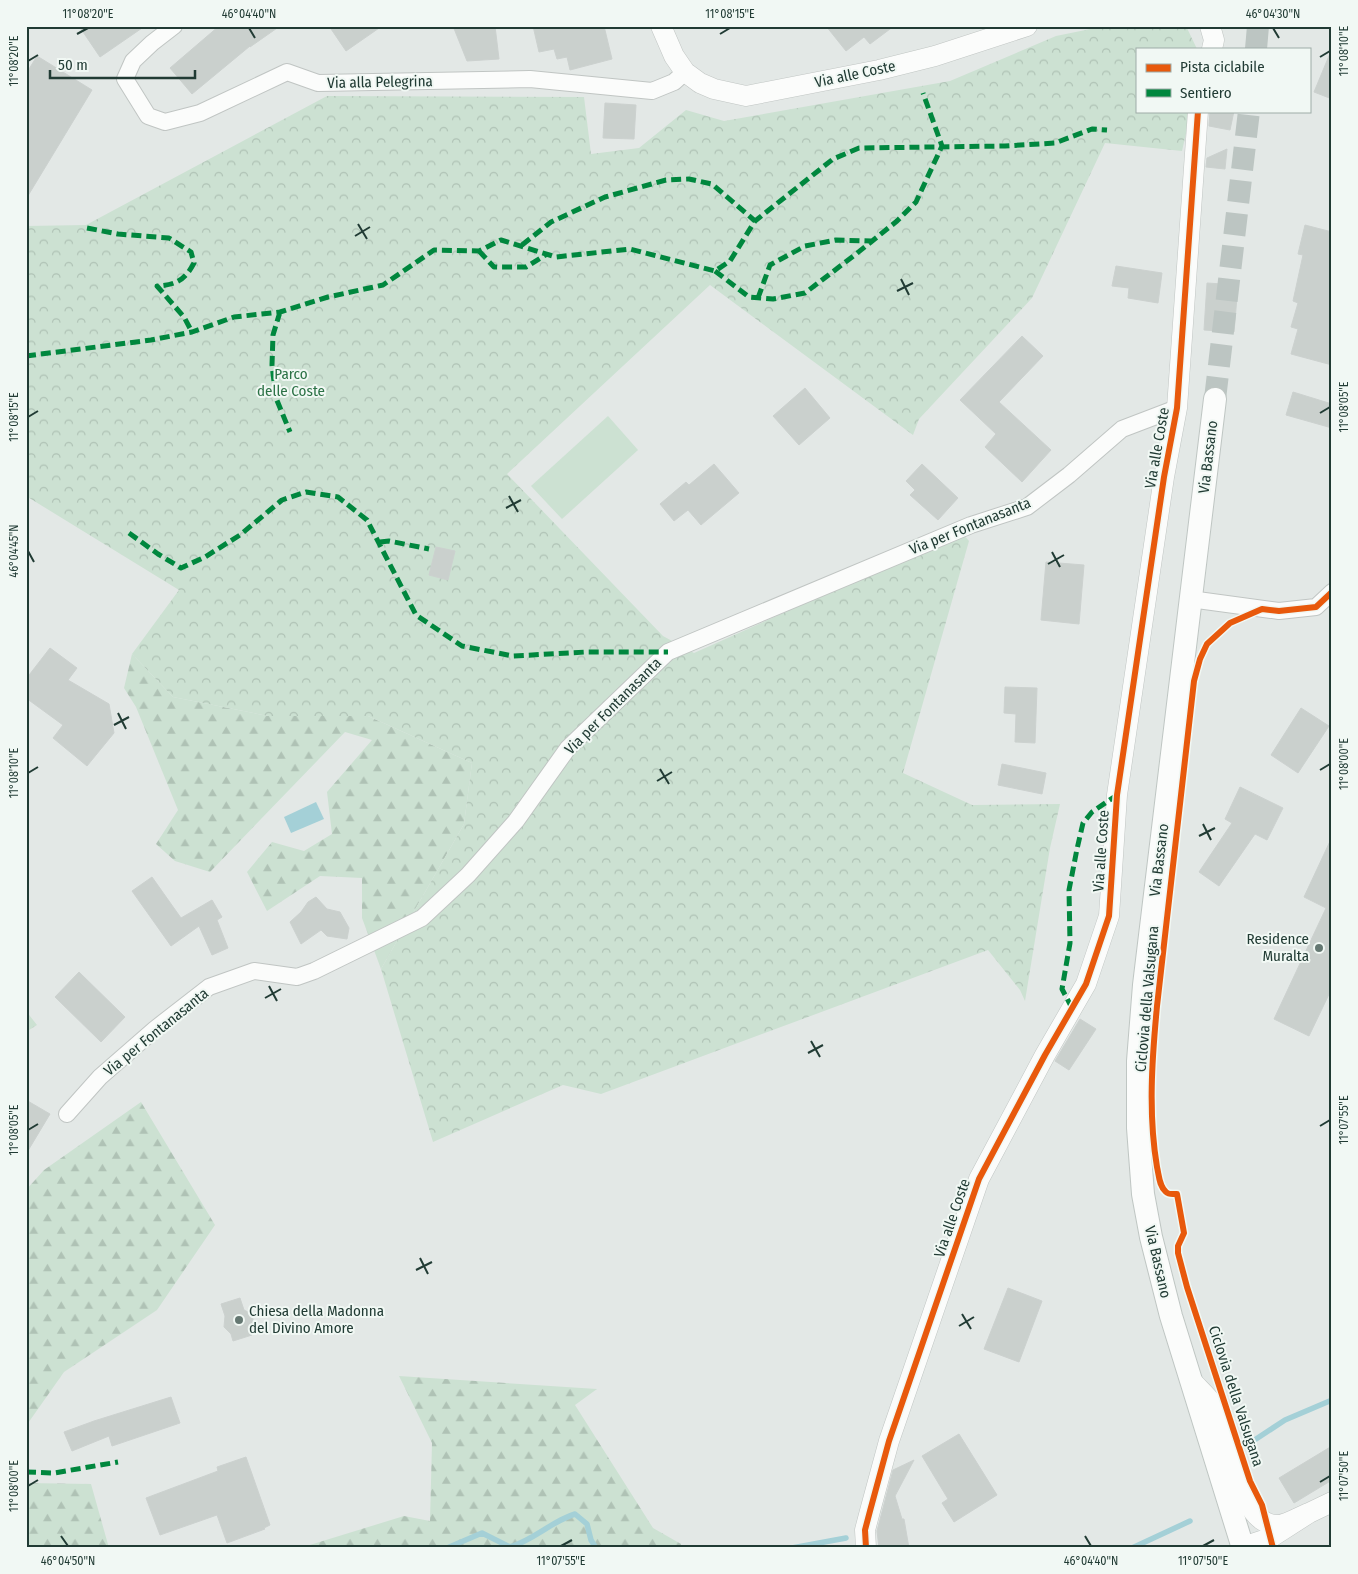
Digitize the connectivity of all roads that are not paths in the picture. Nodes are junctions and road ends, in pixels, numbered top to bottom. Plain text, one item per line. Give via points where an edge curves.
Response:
1 (174, 26) edge
2 (661, 26) edge
3 (1027, 26) edge
4 (1210, 26) edge
5 (1212, 48) edge
6 (685, 72) junction
7 (1198, 112) edge
8 (1215, 399) tunnel mouth
9 (1177, 408) junction
10 (1332, 592) edge
11 (1190, 599) junction
12 (67, 1114) dead end
13 (1190, 1380) junction
14 (1332, 1502) edge
15 (1309, 1513) junction
16 (1274, 1543) edge
17 (866, 1548) edge
18 (1242, 1548) edge

1 - 6 street, Via alla Pelegrina via 133,61 126,79 148,116 164,122 200,113 287,72 318,83 530,79 652,91 674,82
2 - 6 street
3 - 6 street, Via alle Coste via 935,56 746,96 714,89
4 - 5 street via 1214,40
7 - 9 street, Via alle Coste
8 - 11 main road, Via Bassano
9 - 12 street, Via per Fontanasanta via 1122,429 1027,507 970,525 668,652 568,748 516,821 468,875 422,918 314,972 297,976 254,971 209,987 100,1077
9 - 17 street, Via alle Coste via 1117,795 1109,916 1086,984 979,1178 890,1440 865,1530
10 - 11 street via 1316,607 1279,611
11 - 13 main road, Via Bassano via 1144,985 1138,1061 1138,1128 1143,1194 1151,1237
13 - 15 street via 1212,1403 1244,1497 1252,1510 1266,1522 1279,1525
13 - 18 main road, Via Bassano
14 - 15 street
15 - 16 street
16 - 18 street

